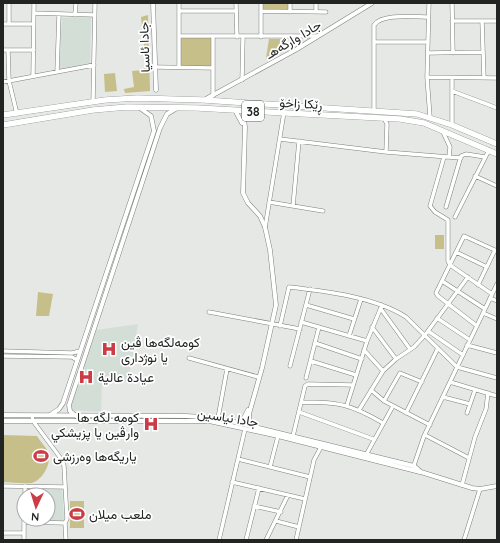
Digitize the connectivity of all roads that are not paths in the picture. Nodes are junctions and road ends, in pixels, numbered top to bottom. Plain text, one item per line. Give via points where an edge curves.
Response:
1 (9, 3) edge
2 (34, 3) edge
3 (76, 3) edge
4 (95, 3) edge
5 (153, 3) edge
6 (179, 3) edge
7 (236, 3) edge
8 (261, 3) edge
9 (290, 3) edge
10 (316, 3) edge
11 (372, 3) edge
12 (429, 3) edge
13 (452, 3) edge
14 (179, 11) junction
15 (261, 11) junction
16 (236, 12) junction
17 (290, 12) junction
18 (316, 12) junction
19 (326, 12) dead end
20 (34, 13) junction
21 (59, 15) junction
22 (75, 15) junction
23 (94, 15) junction
24 (428, 17) junction
25 (452, 22) junction
26 (482, 22) junction
27 (497, 22) edge
28 (3, 24) edge
29 (9, 24) junction
30 (34, 24) junction
31 (179, 36) junction
32 (318, 36) junction
33 (213, 37) junction
34 (237, 37) junction
35 (243, 37) junction
36 (261, 37) junction
37 (374, 42) junction
38 (428, 42) junction
39 (3, 50) edge
40 (8, 50) junction
41 (34, 50) junction
42 (453, 52) junction
43 (483, 52) junction
44 (428, 53) junction
45 (94, 65) junction
46 (155, 66) junction
47 (179, 67) junction
48 (213, 68) junction
49 (57, 72) junction
50 (33, 76) junction
51 (427, 77) junction
52 (452, 78) junction
53 (484, 78) junction
54 (497, 78) edge
55 (242, 80) junction
56 (9, 81) junction
57 (3, 82) edge
58 (156, 90) junction
59 (452, 90) junction
60 (223, 91) junction
61 (213, 96) junction
62 (145, 98) junction
63 (165, 99) junction
64 (204, 100) junction
65 (93, 102) junction
66 (226, 102) junction
67 (136, 107) junction
68 (180, 107) junction
69 (305, 107) junction
70 (317, 107) junction
71 (497, 108) edge
72 (235, 110) junction
73 (250, 111) junction
74 (374, 111) junction
75 (284, 112) junction
76 (17, 114) junction
77 (305, 114) junction
78 (3, 115) edge
79 (245, 115) junction
80 (317, 115) junction
81 (240, 116) junction
82 (430, 117) junction
83 (384, 118) junction
84 (392, 119) junction
85 (387, 124) junction
86 (3, 125) edge
87 (452, 125) junction
88 (442, 131) junction
89 (280, 139) junction
90 (299, 141) junction
91 (497, 144) edge
92 (150, 150) junction
93 (488, 150) junction
94 (386, 152) junction
95 (497, 154) edge
96 (444, 157) junction
97 (449, 157) junction
98 (485, 157) junction
99 (461, 158) junction
100 (475, 176) junction
101 (497, 186) edge
102 (269, 202) junction
103 (129, 203) junction
104 (134, 206) junction
105 (293, 206) junction
106 (446, 207) dead end
107 (323, 211) dead end
108 (455, 217) dead end
109 (265, 228) junction
110 (496, 251) edge
111 (456, 252) junction
112 (112, 255) junction
113 (117, 257) junction
114 (450, 265) junction
115 (487, 267) junction
116 (468, 277) junction
117 (442, 281) junction
118 (103, 282) junction
119 (108, 284) junction
120 (497, 284) edge
121 (478, 285) junction
122 (310, 289) junction
123 (458, 290) junction
124 (491, 296) junction
125 (361, 299) junction
126 (497, 301) edge
127 (448, 303) junction
128 (306, 305) junction
129 (381, 307) junction
130 (485, 309) junction
131 (209, 312) dead end
132 (483, 313) junction
133 (437, 318) junction
134 (497, 319) edge
135 (354, 320) junction
136 (301, 322) junction
137 (271, 325) junction
138 (280, 326) junction
139 (477, 326) junction
140 (319, 327) junction
141 (372, 328) junction
142 (300, 329) junction
143 (426, 333) junction
144 (88, 335) junction
145 (349, 336) junction
146 (470, 340) junction
147 (367, 341) junction
148 (315, 343) junction
149 (467, 344) junction
150 (438, 348) junction
151 (410, 349) junction
152 (364, 350) junction
153 (3, 351) edge
154 (80, 351) junction
155 (497, 353) edge
156 (72, 355) junction
157 (463, 355) junction
158 (3, 356) edge
159 (189, 358) dead end
160 (362, 358) junction
161 (396, 359) junction
162 (77, 360) junction
163 (311, 361) junction
164 (290, 366) dead end
165 (457, 367) junction
166 (227, 369) junction
167 (383, 371) junction
168 (356, 375) junction
169 (258, 377) junction
170 (306, 378) dead end
171 (497, 378) edge
172 (422, 382) junction
173 (450, 382) junction
174 (353, 385) junction
175 (371, 390) junction
176 (475, 390) junction
177 (488, 393) junction
178 (497, 396) edge
179 (443, 397) junction
180 (384, 401) junction
181 (301, 402) junction
182 (470, 404) junction
183 (62, 405) junction
184 (347, 405) junction
185 (393, 406) junction
186 (68, 407) junction
187 (359, 410) junction
188 (299, 412) junction
189 (406, 413) junction
190 (467, 413) dead end
191 (3, 415) edge
192 (32, 416) junction
193 (47, 416) junction
194 (76, 416) junction
195 (218, 418) junction
196 (247, 418) junction
197 (3, 421) edge
198 (33, 421) junction
199 (240, 422) junction
200 (382, 423) junction
201 (253, 425) junction
202 (430, 425) junction
203 (245, 429) junction
204 (283, 435) junction
205 (425, 435) junction
206 (278, 436) junction
207 (293, 436) junction
208 (373, 439) junction
209 (321, 447) junction
210 (366, 455) junction
211 (469, 458) junction
212 (238, 459) junction
213 (270, 467) junction
214 (413, 469) junction
215 (310, 477) junction
216 (232, 482) junction
217 (462, 485) junction
218 (3, 486) edge
219 (25, 486) joint
220 (65, 486) junction
221 (497, 486) edge
222 (259, 488) junction
223 (480, 489) junction
224 (288, 495) junction
225 (305, 499) junction
226 (254, 506) junction
227 (281, 512) junction
228 (276, 521) junction
229 (56, 523) edge
230 (65, 524) junction
231 (24, 527) edge
232 (299, 527) junction
233 (3, 533) edge
234 (24, 533) junction
235 (24, 540) edge
236 (66, 540) edge
237 (218, 540) edge
238 (246, 540) edge
239 (266, 540) edge
240 (296, 540) edge
241 (464, 540) edge

1 - 29 street
2 - 20 street
3 - 22 street
4 - 23 street
5 - 46 street, جادا ئاسيا
6 - 14 street
7 - 16 street
8 - 15 street
9 - 17 street
10 - 18 street
11 - 32 street, جادا وارگه‌هـ
12 - 24 street
13 - 25 street
14 - 16 street
14 - 31 street
15 - 17 street
15 - 36 street
16 - 34 street
17 - 18 street
18 - 19 street
20 - 21 street
20 - 30 street
21 - 22 street
21 - 49 street
22 - 23 street
23 - 45 street
24 - 37 street via 379,19 374,25
24 - 38 street
25 - 26 street
25 - 42 street
26 - 27 street
26 - 43 street
28 - 29 street
29 - 30 street
30 - 41 street
31 - 33 street
31 - 47 street
32 - 36 street
32 - 55 street, جادا وارگه‌هـ
33 - 34 street
33 - 48 street
34 - 35 street
35 - 36 street
35 - 55 street
37 - 38 street
37 - 74 street
38 - 44 street
39 - 40 street
40 - 41 street
40 - 56 street
41 - 50 street
42 - 43 street
42 - 44 street
43 - 53 street
44 - 51 street
45 - 49 street
45 - 65 street
46 - 47 street
46 - 58 street, جادا ئاسيا
47 - 48 street
48 - 61 street
49 - 50 street
50 - 56 street
51 - 52 street
51 - 82 street
52 - 53 street
52 - 59 street
53 - 54 street
55 - 60 street, جادا وارگه‌هـ
56 - 57 street
56 - 76 street
58 - 62 street via 153,95
58 - 63 street
59 - 71 street
59 - 87 street
60 - 61 street, جادا وارگه‌هـ
60 - 66 street via 222,97
61 - 64 street, جادا وارگه‌هـ
62 - 63 highway, ڕێکا زاخۆ / 38
62 - 65 highway, ڕێکا زاخۆ / 38
63 - 64 highway, ڕێکا زاخۆ / 38
64 - 66 highway, ڕێکا زاخۆ / 38
65 - 76 highway, ڕێکا زاخۆ / 38
66 - 69 highway, ڕێکا زاخۆ / 38
67 - 68 highway, ڕێکا زاخۆ / 38
67 - 86 highway, ڕێکا زاخۆ / 38 via 93,110
67 - 92 street via 145,110 151,116 154,125
68 - 72 highway, ڕێکا زاخۆ / 38
68 - 92 street via 167,114
69 - 70 highway, ڕێکا زاخۆ / 38
69 - 77 highway via 308,111
70 - 74 highway, ڕێکا زاخۆ / 38
70 - 80 highway via 314,110
72 - 73 highway, ڕێکا زاخۆ / 38
72 - 81 street
73 - 75 highway, ڕێکا زاخۆ / 38
73 - 79 street
74 - 82 highway, ڕێکا زاخۆ / 38 via 394,111
75 - 77 highway, ڕێکا زاخۆ / 38
75 - 89 street
76 - 78 highway, ڕێکا زاخۆ / 38
77 - 80 highway, ڕێکا زاخۆ / 38
79 - 81 street
79 - 109 street via 243,193 260,216
80 - 83 highway, ڕێکا زاخۆ / 38
81 - 137 street via 243,129 240,194 260,222 266,241 274,306
82 - 87 highway, ڕێکا زاخۆ / 38
83 - 84 highway, ڕێکا زاخۆ / 38
83 - 85 street
84 - 85 street
84 - 88 highway, ڕێکا زاخۆ / 38 via 424,123
85 - 94 street
87 - 91 highway, ڕێکا زاخۆ / 38
88 - 93 highway, ڕێکا زاخۆ / 38
88 - 97 street via 449,143
89 - 90 street
89 - 102 street
90 - 94 street
90 - 105 street
92 - 103 street
92 - 104 street
93 - 95 highway, ڕێکا زاخۆ / 38
93 - 98 street
94 - 96 street
96 - 97 street
96 - 114 street via 430,206 448,220 447,250
97 - 99 street
98 - 99 street via 464,154
98 - 100 street
99 - 106 street
100 - 101 street
100 - 108 street
102 - 105 street
102 - 109 street
103 - 104 street
103 - 112 street
104 - 113 street
105 - 107 street
109 - 137 street via 276,305
110 - 111 street via 465,236
110 - 115 street
111 - 114 street
111 - 115 street
112 - 113 street
112 - 118 street
113 - 119 street
114 - 116 street
114 - 117 street
115 - 121 street
116 - 121 street
116 - 123 street
117 - 123 street
117 - 127 street via 437,295
118 - 119 street
118 - 144 street
119 - 144 street
120 - 124 street
121 - 124 street
122 - 125 street
122 - 128 street
122 - 138 street via 289,287
123 - 127 street
123 - 130 street
124 - 126 street
124 - 130 street
125 - 129 street
125 - 135 street
127 - 133 street
127 - 139 street
128 - 135 street
128 - 136 street
129 - 141 street
129 - 143 street via 406,317
129 - 151 street
130 - 132 street
131 - 137 street
132 - 134 street
132 - 139 street
133 - 143 street
133 - 146 street
135 - 145 street
136 - 140 street
136 - 142 street
137 - 138 street
137 - 169 street
137 - 196 street
138 - 142 street
139 - 146 street
140 - 145 street
140 - 148 street
141 - 147 street
141 - 161 street
142 - 164 street
143 - 150 street
143 - 151 street
143 - 157 street
144 - 154 street
144 - 186 street
145 - 147 street
146 - 149 street
147 - 152 street
148 - 160 street
148 - 163 street
149 - 155 street
149 - 157 street
150 - 165 street
150 - 172 street
151 - 161 street
152 - 160 street
152 - 167 street
153 - 156 street
154 - 156 street
154 - 162 street
156 - 158 street
156 - 162 street
157 - 165 street
159 - 166 street
160 - 168 street
161 - 167 street
162 - 183 street
163 - 168 street
163 - 170 street
165 - 171 street
165 - 173 street
166 - 169 street
166 - 195 street
167 - 175 street
168 - 174 street
169 - 196 street
172 - 180 street via 404,373 398,374
172 - 189 street
173 - 176 street
173 - 179 street
174 - 181 street via 308,384 305,386
174 - 184 street
175 - 180 street
175 - 187 street
176 - 177 street
176 - 182 street
177 - 178 street
177 - 211 street via 486,409
179 - 182 street
179 - 202 street
180 - 185 street
181 - 184 street
181 - 188 street
182 - 190 street
183 - 186 street via 64,408
183 - 193 street
184 - 187 street
185 - 189 street
185 - 200 street
186 - 194 street
187 - 200 street
188 - 207 street
188 - 208 street
189 - 202 street
191 - 192 street, جادا نیاسین
192 - 193 street, جادا نیاسین
192 - 198 street
193 - 194 street, جادا نیاسین
194 - 195 street, جادا نیاسین
195 - 199 street, جادا نیاسین
196 - 199 street
196 - 201 street
197 - 198 street, جادا نیاسین
198 - 203 street, جادا نیاسین via 209,421
198 - 220 street via 62,460
199 - 201 street, جادا نیاسین
200 - 208 street
201 - 204 street, جادا نیاسین
202 - 205 street
203 - 206 street, جادا نیاسین
203 - 212 street
204 - 206 street, جادا نیاسین
204 - 207 street, جادا نیاسین
204 - 209 street, جادا نیاسین
205 - 211 street
205 - 214 street
206 - 213 street
207 - 210 street, جادا نیاسین
208 - 210 street
209 - 214 street, جادا نیاسین
209 - 215 street via 314,460
210 - 214 street, جادا نیاسین
211 - 217 street
212 - 213 street
212 - 216 street
213 - 215 street
214 - 217 street, جادا نیاسین
215 - 225 street
216 - 222 street
216 - 237 street
217 - 223 street, جادا نیاسین
218 - 219 street
219 - 220 street
220 - 230 street
221 - 223 street
222 - 224 street
222 - 226 street
223 - 241 street
224 - 225 street
224 - 227 street
225 - 232 street
226 - 227 street
226 - 238 street
227 - 228 street
228 - 232 street
228 - 239 street
229 - 230 street
230 - 236 street
231 - 234 street
232 - 240 street
233 - 234 street
234 - 235 street

